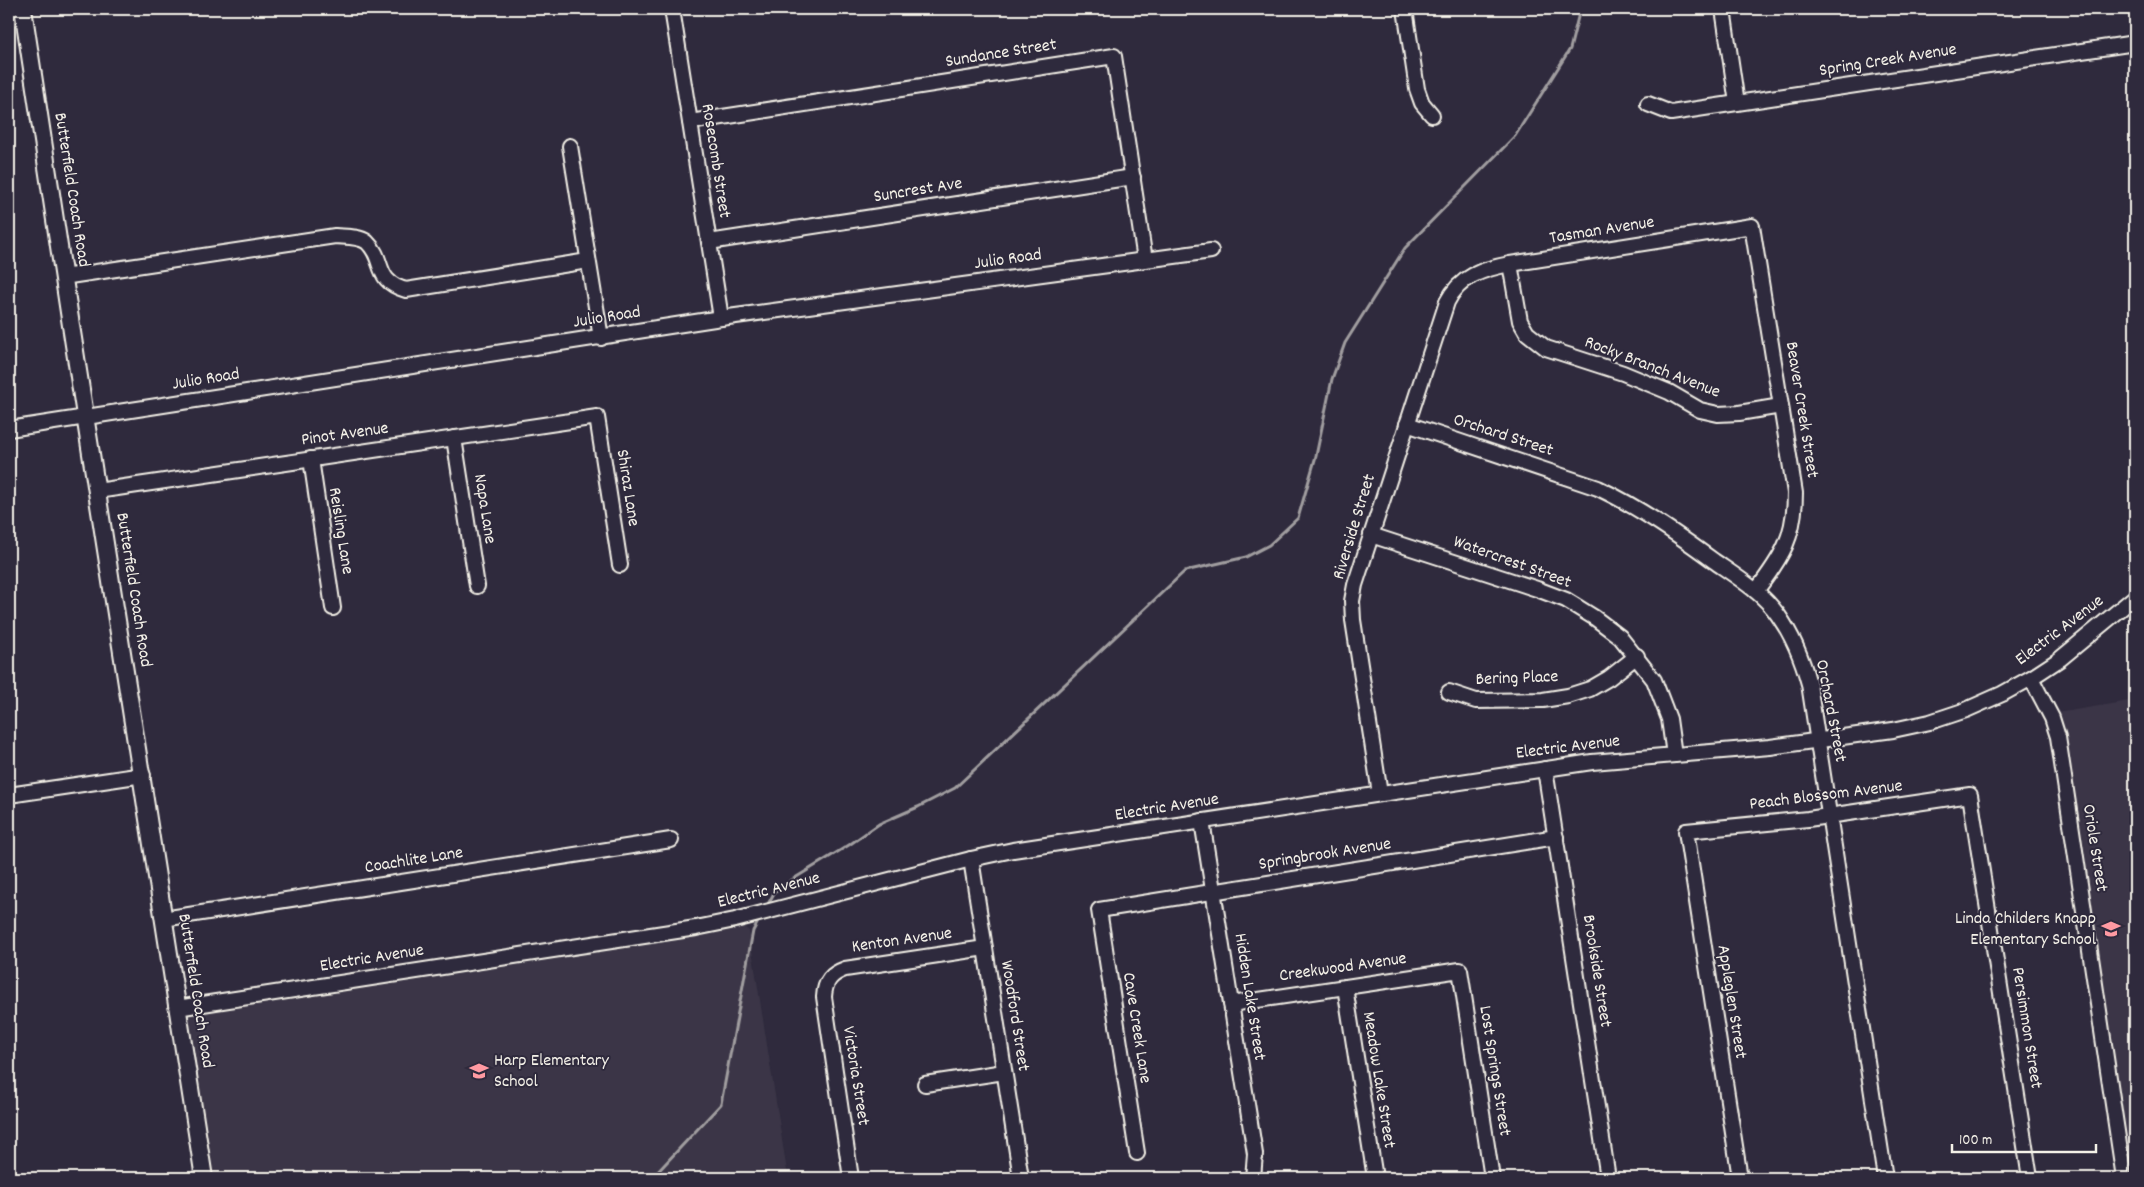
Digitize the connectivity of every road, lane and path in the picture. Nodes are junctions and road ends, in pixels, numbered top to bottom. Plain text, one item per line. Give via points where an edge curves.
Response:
1 (23, 9) edge
2 (672, 9) edge
3 (1405, 9) edge
4 (1723, 9) edge
5 (2135, 43) edge
6 (1737, 103) junction
7 (1648, 104) dead end
8 (1432, 115) dead end
9 (690, 122) junction
10 (570, 146) dead end
11 (1133, 178) junction
12 (1752, 226) joint
13 (709, 242) junction
14 (1211, 251) dead end
15 (1145, 260) junction
16 (588, 261) junction
17 (1510, 264) junction
18 (63, 277) junction
19 (1461, 282) joint
20 (721, 318) junction
21 (601, 338) junction
22 (1782, 406) junction
23 (86, 417) junction
24 (597, 417) joint
25 (1407, 424) junction
26 (9, 429) edge
27 (454, 438) junction
28 (311, 459) junction
29 (97, 491) junction
30 (1371, 535) junction
31 (620, 565) dead end
32 (476, 586) dead end
33 (1756, 591) junction
34 (2135, 597) edge
35 (333, 608) dead end
36 (1637, 656) junction
37 (2031, 678) junction
38 (1449, 692) dead end
39 (1817, 741) junction
40 (1674, 755) junction
41 (1545, 769) junction
42 (143, 776) junction
43 (1380, 794) junction
44 (1970, 795) joint
45 (9, 796) edge
46 (1829, 816) junction
47 (1202, 821) junction
48 (1686, 831) joint
49 (1556, 837) junction
50 (672, 840) dead end
51 (971, 859) junction
52 (1214, 892) junction
53 (1099, 910) joint
54 (163, 919) junction
55 (985, 948) junction
56 (1460, 970) joint
57 (828, 979) joint
58 (1345, 987) junction
59 (1231, 1004) junction
60 (177, 1008) junction
61 (1004, 1072) junction
62 (925, 1084) dead end
63 (1137, 1153) dead end
64 (204, 1178) edge
65 (852, 1178) edge
66 (1020, 1178) edge
67 (1253, 1178) edge
68 (1375, 1178) edge
69 (1492, 1178) edge
70 (1608, 1178) edge
71 (1740, 1178) edge
72 (1885, 1178) edge
73 (2030, 1178) edge
74 (2124, 1178) edge

1 - 18 main road, Butterfield Coach Road
2 - 9 street, Rosecomb Street
3 - 8 street via 1416,89
4 - 6 street
5 - 6 street, Spring Creek Avenue
6 - 7 street, Spring Creek Avenue via 1671,113
9 - 11 street, Sundance Street via 1114,56
9 - 13 street, Rosecomb Street
10 - 16 street
11 - 13 street, Suncrest Ave
11 - 15 street, Sundance Street
12 - 17 street, Tasman Avenue
12 - 22 street, Beaver Creek Street
13 - 20 street, Rosecomb Street
14 - 15 street, Julio Road
15 - 20 street, Julio Road
16 - 18 street via 406,290 394,287 384,277 366,242 335,236
16 - 21 street
17 - 19 street, Tasman Avenue via 1475,273
17 - 22 street, Rocky Branch Avenue via 1520,321 1527,333 1546,348 1622,373 1668,392 1700,410 1718,414 1739,413
18 - 23 main road, Butterfield Coach Road
19 - 25 street, Riverside Street via 1447,302
20 - 21 street, Julio Road
21 - 23 street, Julio Road
22 - 33 street, Beaver Creek Street via 1795,493 1795,515 1779,561
23 - 26 street, Julio Road
23 - 29 main road, Butterfield Coach Road
24 - 27 street, Pinot Avenue
24 - 31 street, Shiraz Lane
25 - 30 street, Riverside Street
25 - 33 street, Orchard Street via 1598,488 1624,500 1649,514
27 - 28 street, Pinot Avenue
27 - 32 street, Napa Lane
28 - 29 street, Pinot Avenue
28 - 35 street, Reisling Lane
29 - 42 main road, Butterfield Coach Road
30 - 36 street, Watercrest Street via 1566,600 1620,637
30 - 43 street, Riverside Street via 1352,602
33 - 39 street, Orchard Street via 1777,613 1803,662
34 - 37 street, Electric Avenue via 2060,659
36 - 38 street, Bering Place via 1609,678 1568,696 1544,700 1476,701
36 - 40 street, Watercrest Street via 1664,701
37 - 39 street, Electric Avenue via 1966,710 1930,722
37 - 74 street, Oriole Street via 2051,714 2058,737
39 - 40 street, Electric Avenue
39 - 46 street, Orchard Street
40 - 41 street, Electric Avenue
41 - 43 street, Electric Avenue
41 - 49 street, Brookside Street
42 - 45 street
42 - 54 main road, Butterfield Coach Road
43 - 47 street, Electric Avenue
44 - 46 street, Peach Blossom Avenue
44 - 73 street, Persimmon Street
46 - 48 street, Peach Blossom Avenue
46 - 72 street, Orchard Street
47 - 51 street, Electric Avenue
47 - 52 street, Hidden Lake Street
48 - 71 street, Appleglen Street
49 - 52 street, Springbrook Avenue
49 - 70 street, Brookside Street
50 - 54 street, Coachlite Lane
51 - 55 street, Woodford Street
51 - 60 street, Electric Avenue via 696,928
52 - 53 street, Springbrook Avenue
52 - 59 street, Hidden Lake Street
53 - 63 street, Cave Creek Lane
54 - 60 main road, Butterfield Coach Road
55 - 57 street, Kenton Avenue via 846,969
55 - 61 street, Woodford Street
56 - 58 street, Creekwood Avenue
56 - 69 street, Lost Springs Street
57 - 65 street, Victoria Street via 824,997
58 - 59 street, Creekwood Avenue
58 - 68 street, Meadow Lake Street
59 - 67 street, Hidden Lake Street via 1255,1154
60 - 64 main road, Butterfield Coach Road
61 - 62 street
61 - 66 street, Woodford Street

